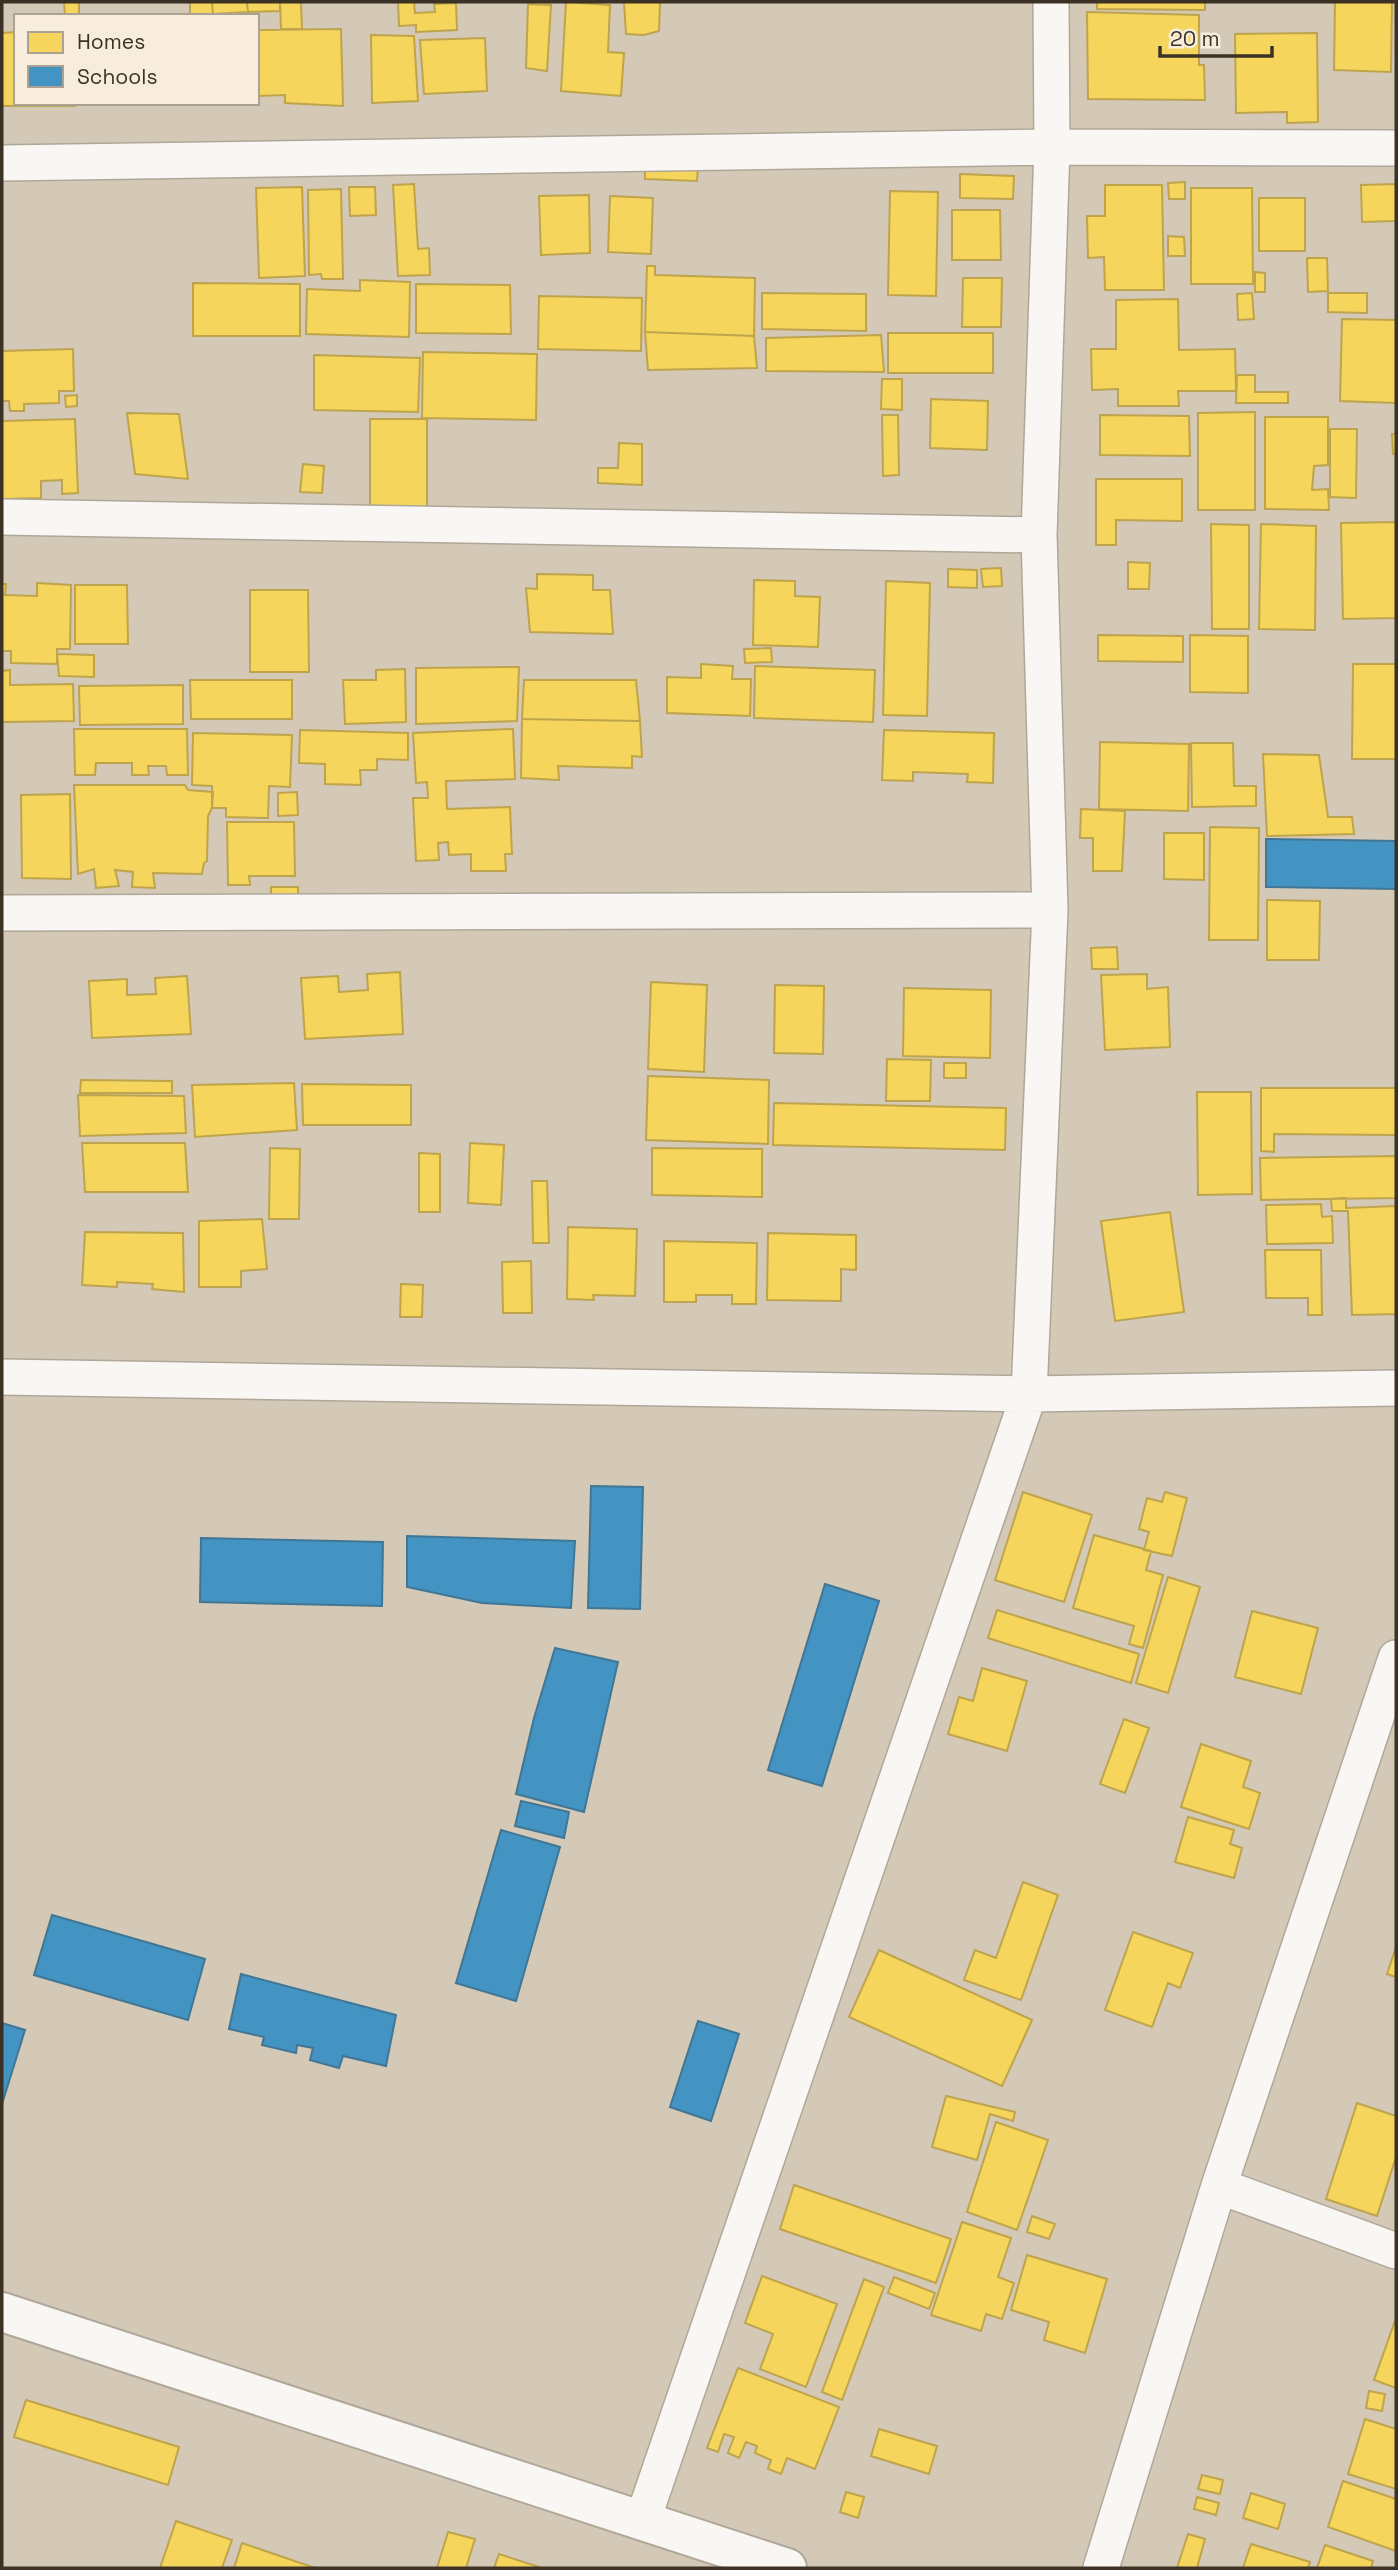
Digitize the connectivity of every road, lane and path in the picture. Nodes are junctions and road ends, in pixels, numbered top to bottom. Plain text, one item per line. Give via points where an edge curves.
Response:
1 (1051, 2) edge
2 (1052, 147) junction
3 (1396, 148) edge
4 (2, 163) edge
5 (2, 517) edge
6 (1039, 535) junction
7 (1050, 910) junction
8 (2, 913) edge
9 (2, 1377) edge
10 (1396, 1388) edge
11 (1029, 1394) junction
12 (1396, 1658) edge
13 (1219, 2186) junction
14 (1396, 2251) edge
15 (2, 2312) edge
16 (642, 2522) junction
17 (787, 2568) edge
18 (1101, 2568) edge

1 - 2 street
2 - 3 street
2 - 4 street
2 - 6 street
5 - 6 street
6 - 7 street
7 - 8 street
7 - 11 street
9 - 11 street
10 - 11 street
11 - 16 street
12 - 13 street
13 - 14 street
13 - 18 street
15 - 16 street
16 - 17 street

